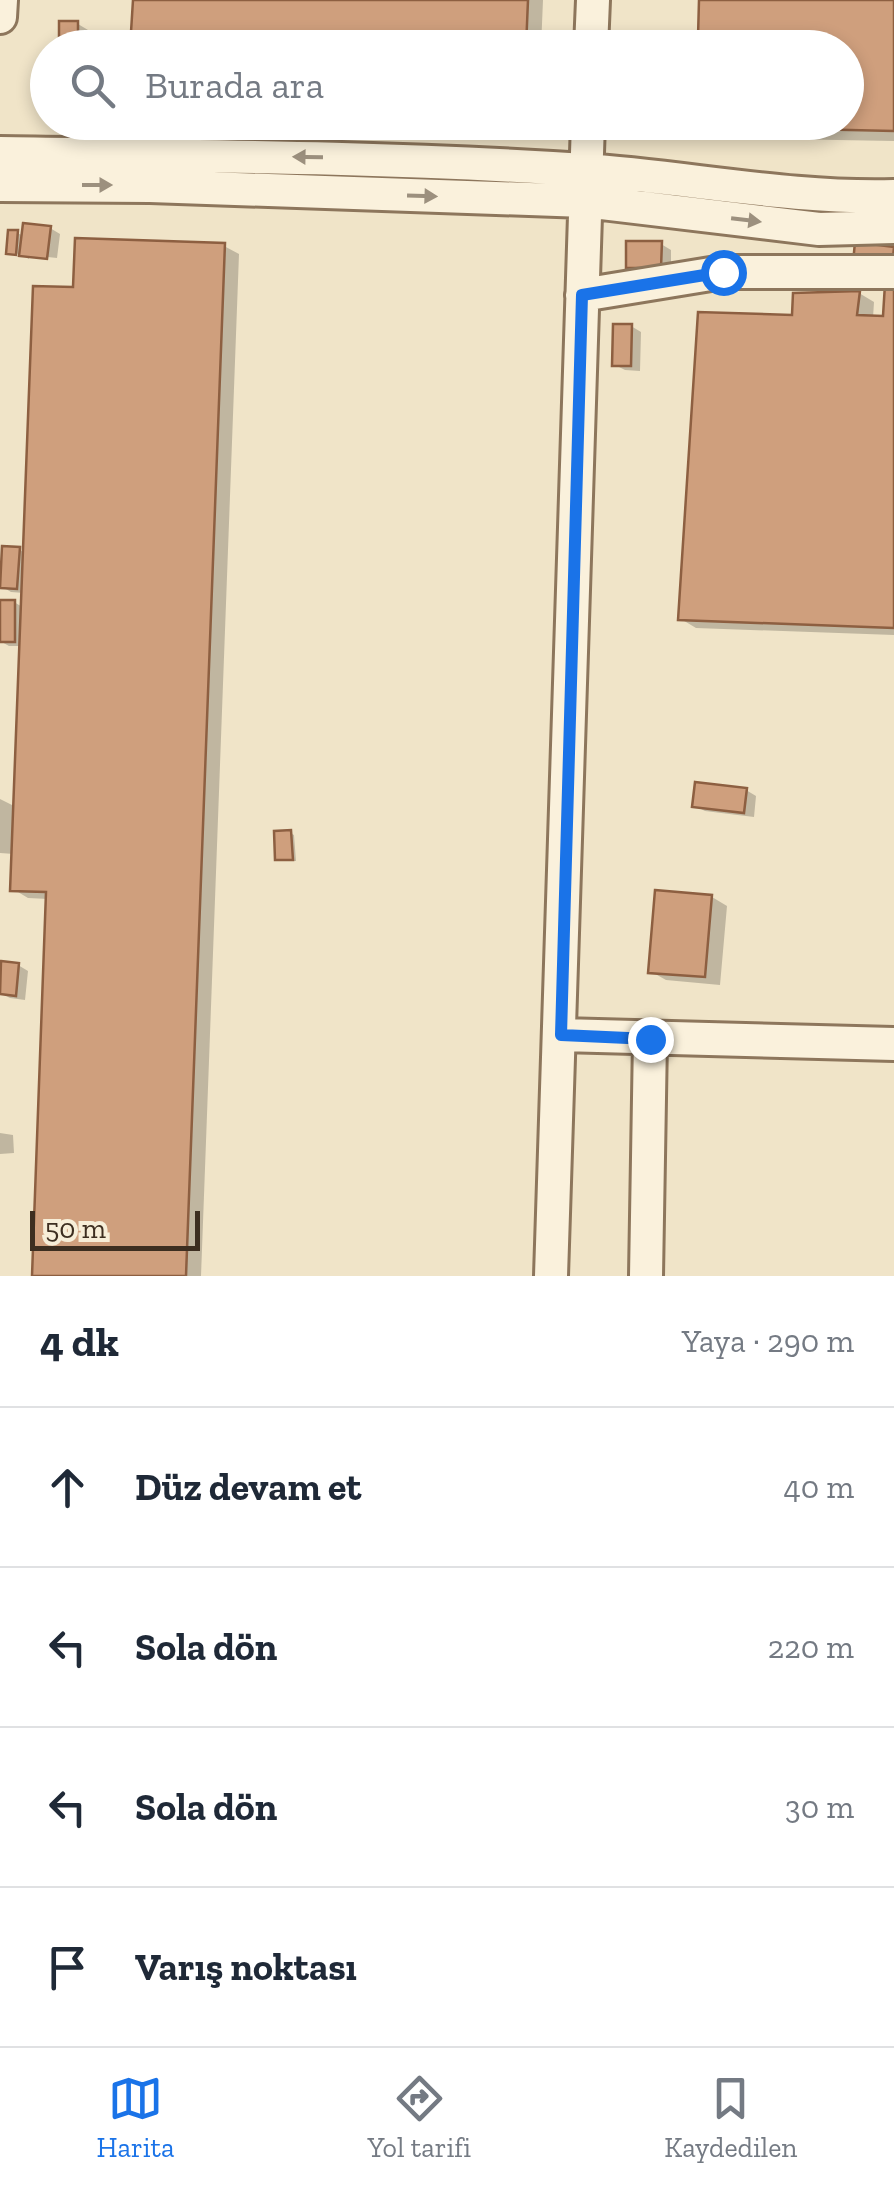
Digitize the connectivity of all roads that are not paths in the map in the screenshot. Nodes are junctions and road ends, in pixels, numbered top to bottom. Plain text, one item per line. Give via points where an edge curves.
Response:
1 (0, 0) edge
2 (593, 0) edge
3 (0, 16) edge
4 (592, 30) edge
5 (587, 140) edge
6 (0, 153) edge
7 (0, 184) edge
8 (586, 186) junction
9 (894, 196) edge
10 (894, 227) edge
11 (894, 272) edge
12 (582, 295) junction
13 (561, 1035) junction
14 (650, 1039) junction
15 (894, 1044) edge
16 (551, 1276) edge
17 (646, 1276) edge

1 - 3 street
2 - 4 street
5 - 8 street
8 -> 6 street via 327,158
7 -> 8 street
8 - 9 street
8 -> 10 street via 819,228
8 - 12 street
11 - 12 street via 723,272
12 - 13 street
13 - 14 street
13 - 16 street
14 - 15 street
14 - 17 street

